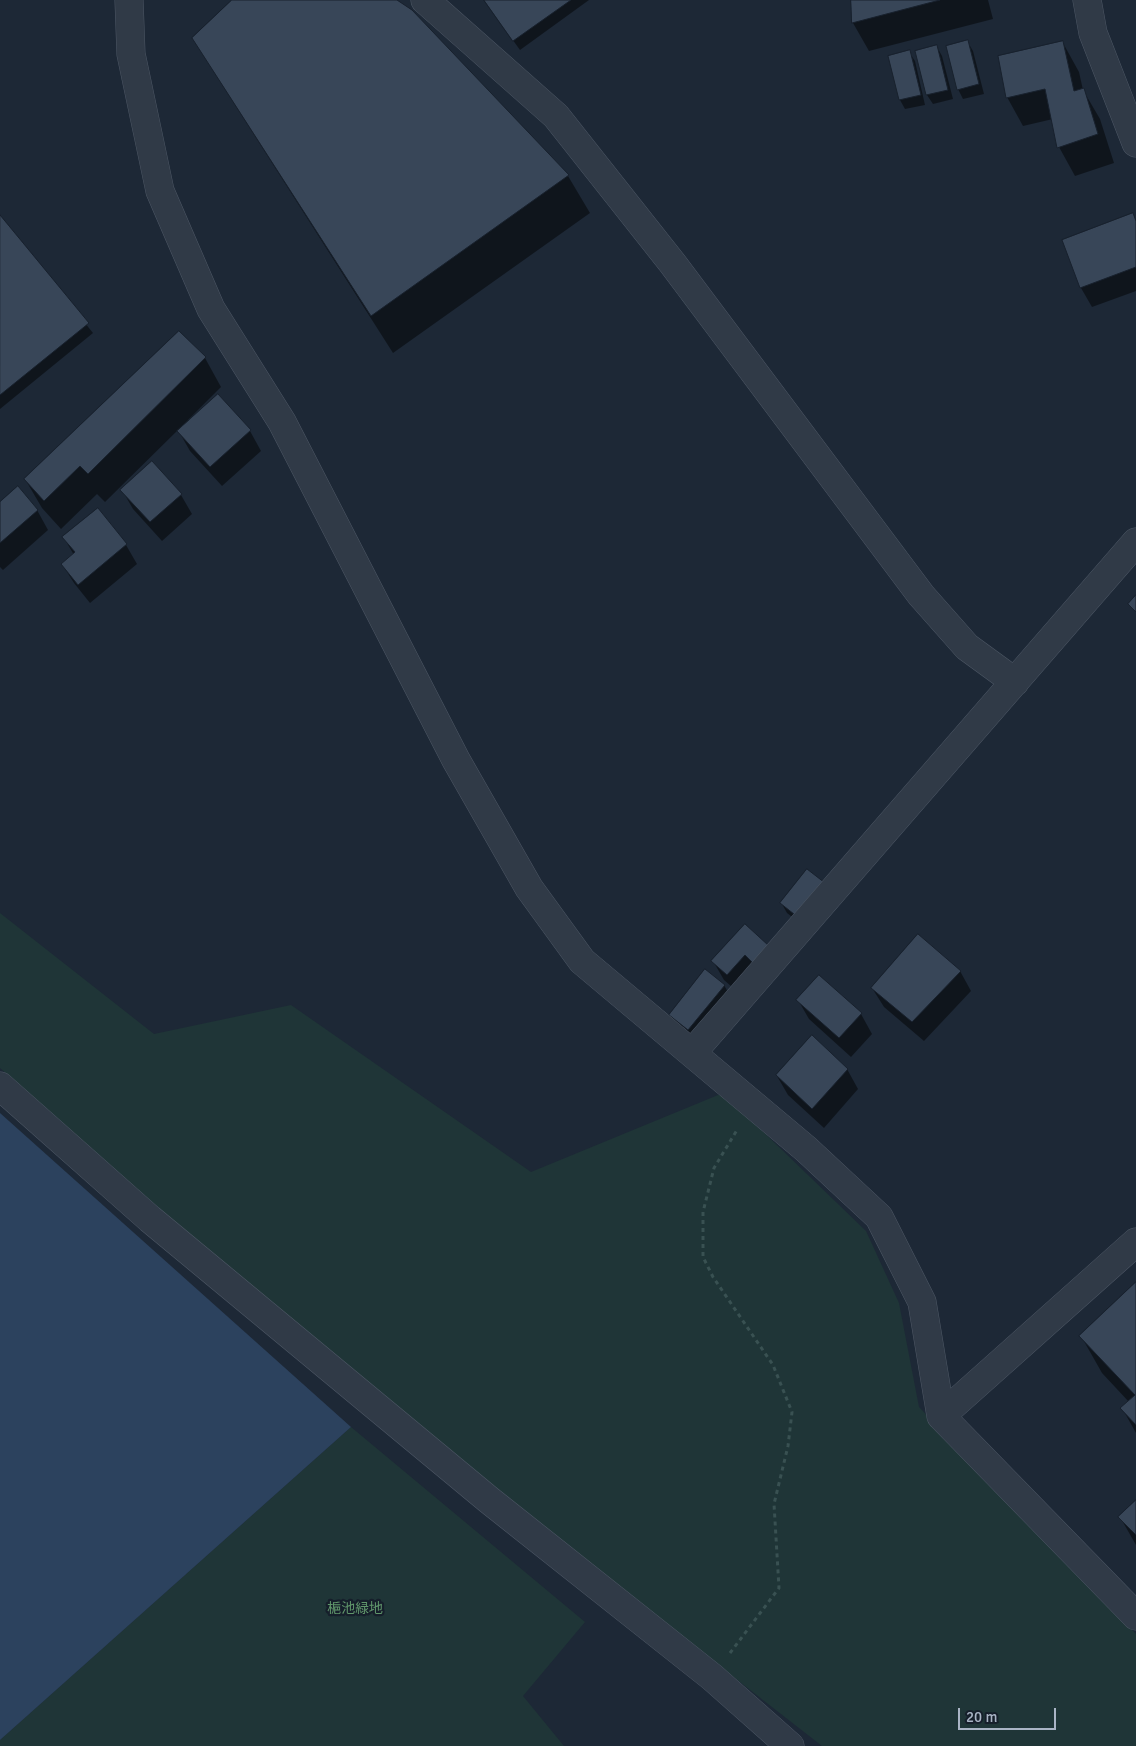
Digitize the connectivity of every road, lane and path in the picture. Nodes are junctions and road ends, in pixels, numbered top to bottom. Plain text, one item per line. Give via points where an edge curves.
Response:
1 (129, 0) edge
2 (425, 0) edge
3 (1087, 0) edge
4 (1136, 143) edge
5 (1136, 542) edge
6 (1015, 682) junction
7 (692, 1053) junction
8 (0, 1086) edge
9 (752, 1104) junction
10 (1136, 1242) edge
11 (941, 1416) junction
12 (1136, 1616) edge
13 (712, 1676) junction
14 (790, 1746) edge

1 - 7 street via 130,54 160,191 211,309 282,422 456,760 529,888 582,961
2 - 6 street via 556,116 673,264 921,596 967,647
3 - 4 street via 1093,33
5 - 6 street
6 - 7 street
7 - 9 street
8 - 13 street via 150,1219 474,1488
9 - 11 street via 879,1217 922,1302
9 - 13 path via 714,1168 703,1212 703,1257 773,1365 792,1412 788,1446 774,1504 779,1588
10 - 11 street
11 - 12 street
13 - 14 street

